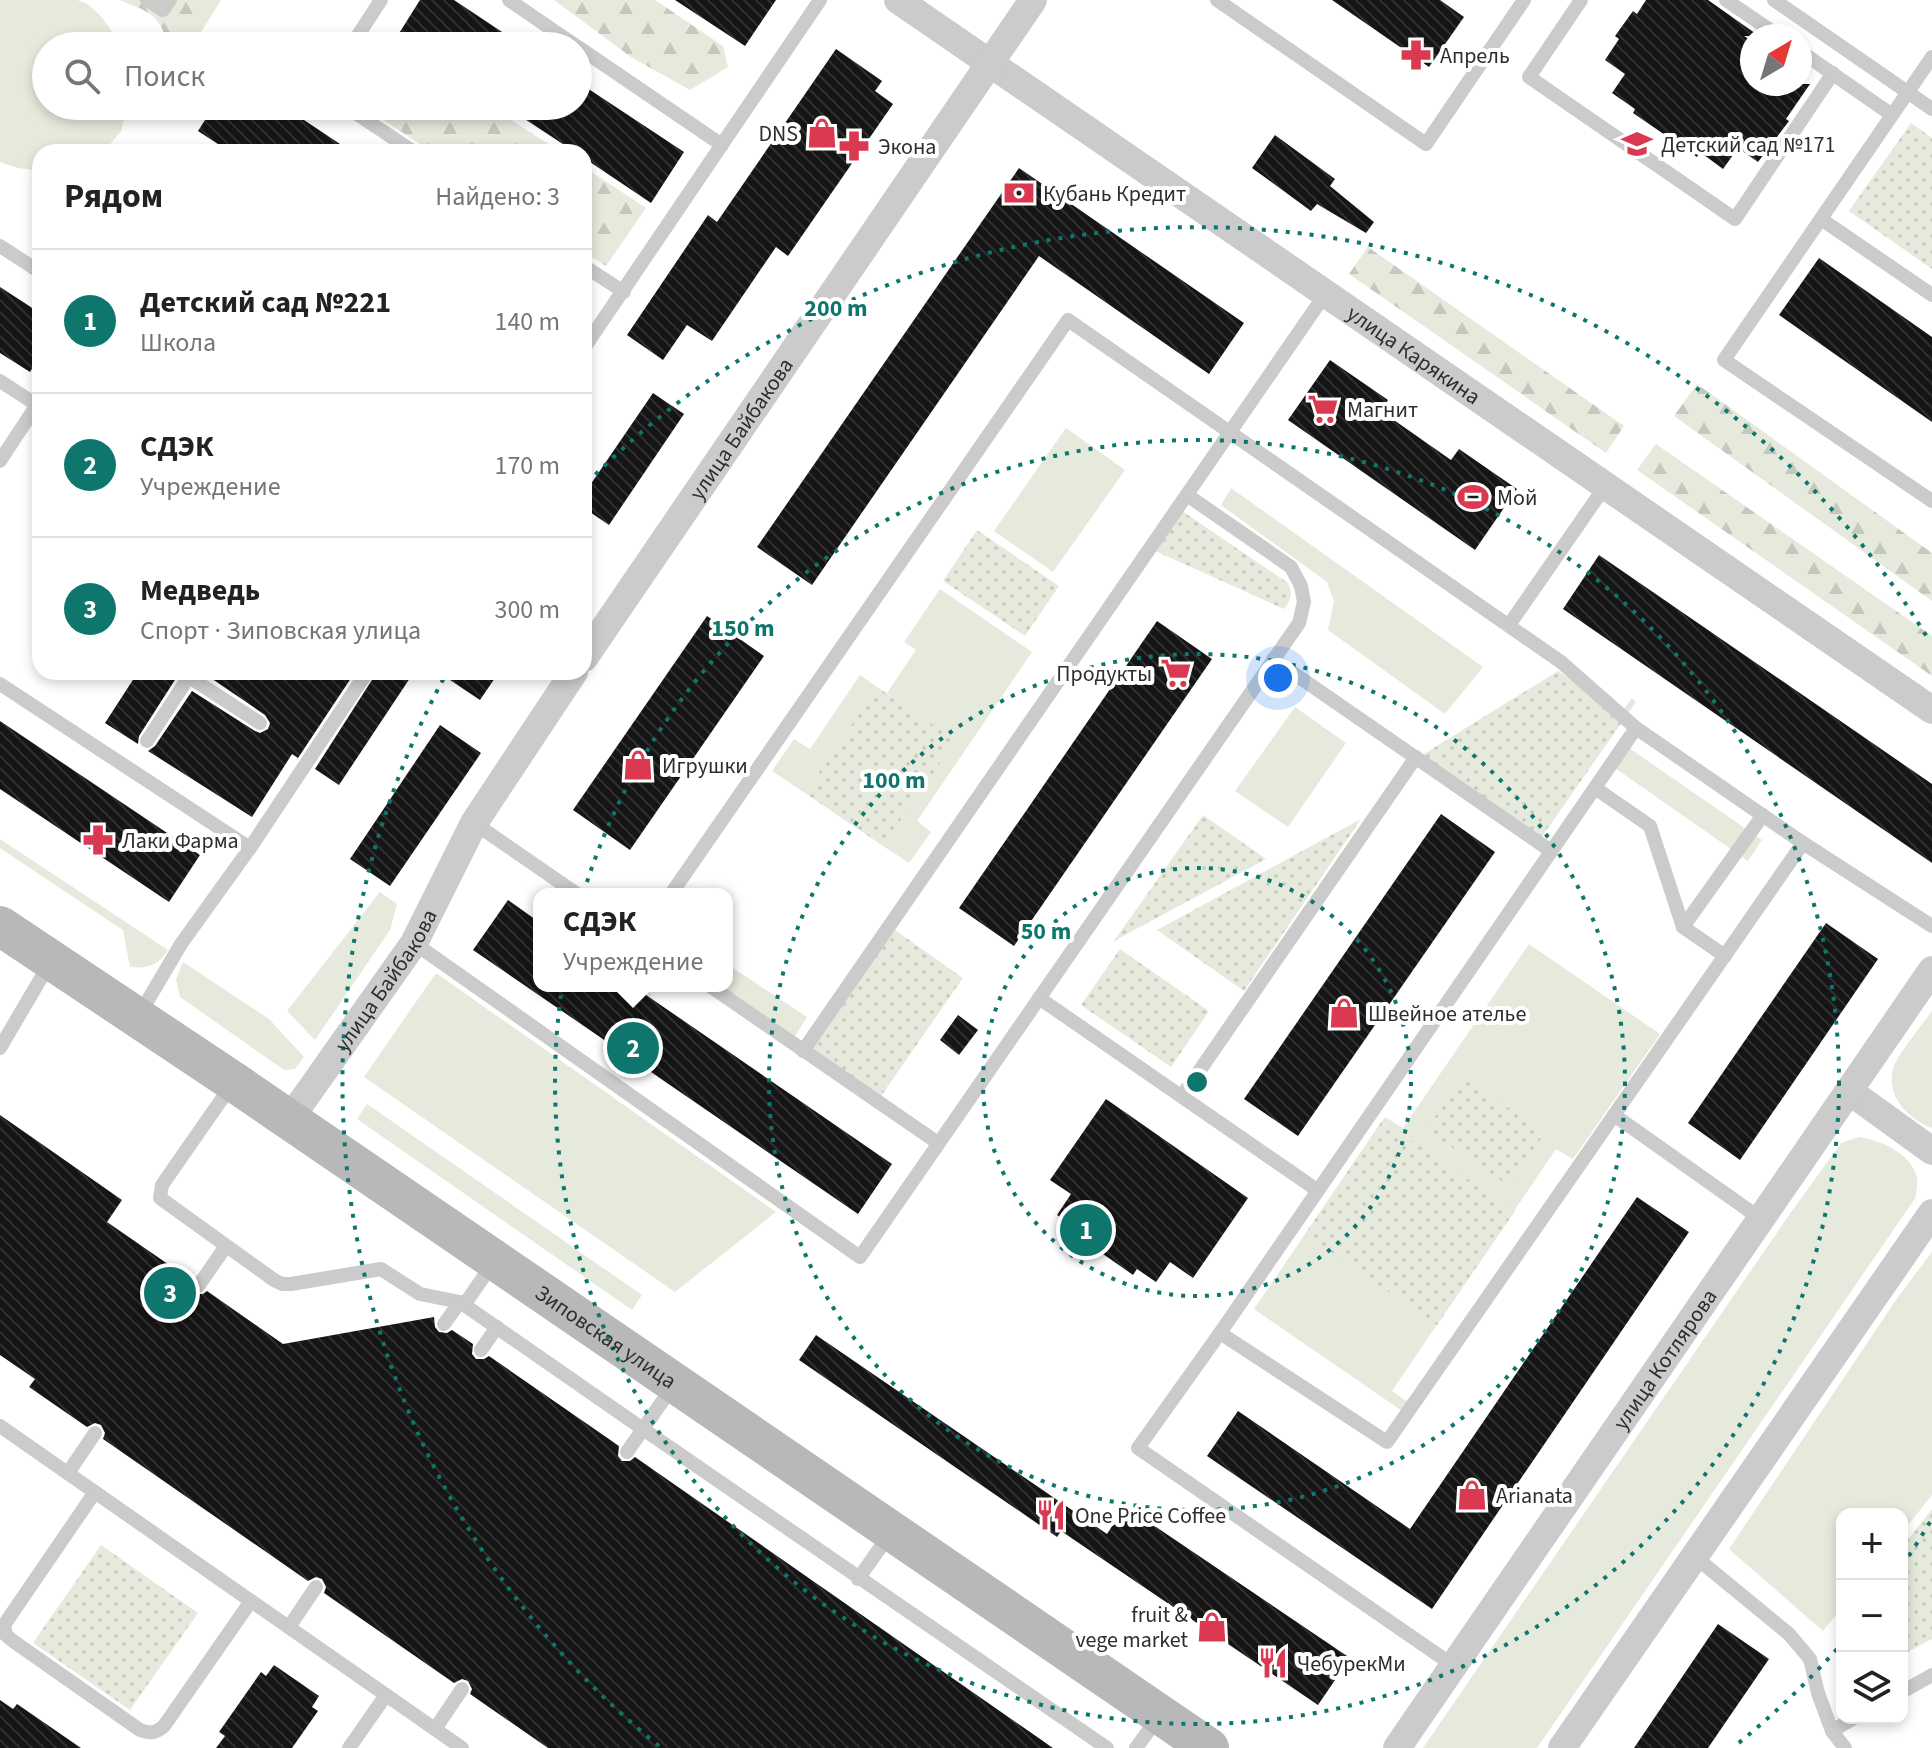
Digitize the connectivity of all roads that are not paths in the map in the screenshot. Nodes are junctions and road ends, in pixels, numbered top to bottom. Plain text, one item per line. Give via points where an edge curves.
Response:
1 (147, 0) edge
2 (170, 0) edge
3 (381, 0) edge
4 (509, 0) edge
5 (820, 0) edge
6 (898, 0) edge
7 (1033, 0) edge
8 (1217, 0) edge
9 (1524, 0) edge
10 (1581, 0) edge
11 (1726, 0) edge
12 (1774, 0) edge
13 (1761, 24) edge
14 (360, 32) edge
15 (556, 32) edge
16 (592, 56) edge
17 (1932, 57) edge
18 (1812, 59) edge
19 (990, 62) junction
20 (1833, 73) junction
21 (1908, 92) junction
22 (1932, 109) edge
23 (1892, 115) junction
24 (366, 120) edge
25 (402, 144) edge
26 (722, 145) junction
27 (1821, 219) junction
28 (0, 246) edge
29 (32, 267) edge
30 (592, 271) edge
31 (624, 292) junction
32 (1326, 293) junction
33 (1932, 295) edge
34 (592, 337) edge
35 (0, 381) edge
36 (32, 400) edge
37 (32, 414) edge
38 (1230, 432) junction
39 (0, 461) edge
40 (1606, 485) junction
41 (1187, 495) junction
42 (1932, 501) edge
43 (1509, 625) junction
44 (592, 646) edge
45 (1273, 659) junction
46 (187, 680) edge
47 (199, 680) edge
48 (362, 680) edge
49 (569, 680) edge
50 (0, 684) edge
51 (1932, 710) edge
52 (260, 723) dead end
53 (1636, 728) junction
54 (147, 741) dead end
55 (1416, 757) junction
56 (1595, 788) junction
57 (1763, 815) junction
58 (474, 823) junction
59 (1803, 843) junction
60 (250, 848) junction
61 (1551, 851) junction
62 (568, 888) edge
63 (675, 888) edge
64 (0, 926) edge
65 (1932, 926) edge
66 (1683, 927) junction
67 (414, 943) junction
68 (1725, 956) junction
69 (51, 961) junction
70 (1932, 970) edge
71 (719, 992) edge
72 (1039, 998) junction
73 (137, 1017) junction
74 (0, 1048) edge
75 (803, 1051) junction
76 (234, 1082) junction
77 (1849, 1091) junction
78 (1182, 1096) junction
79 (1614, 1115) junction
80 (289, 1120) junction
81 (938, 1143) junction
82 (1932, 1151) edge
83 (1317, 1190) junction
84 (1932, 1213) edge
85 (1761, 1219) junction
86 (226, 1246) junction
87 (495, 1261) junction
88 (199, 1285) dead end
89 (462, 1304) junction
90 (444, 1324) dead end
91 (497, 1327) junction
92 (1220, 1333) junction
93 (481, 1350) dead end
94 (674, 1384) junction
95 (0, 1426) edge
96 (643, 1429) junction
97 (95, 1433) dead end
98 (627, 1452) dead end
99 (68, 1473) junction
100 (95, 1492) junction
101 (891, 1532) junction
102 (1694, 1556) junction
103 (858, 1579) junction
104 (316, 1587) dead end
105 (251, 1601) junction
106 (289, 1627) junction
107 (1454, 1666) junction
108 (1932, 1675) edge
109 (462, 1689) dead end
110 (1908, 1689) edge
111 (386, 1695) junction
112 (1160, 1714) junction
113 (1844, 1724) edge
114 (435, 1729) junction
115 (1832, 1731) junction
116 (349, 1748) edge
117 (462, 1748) edge
118 (1107, 1748) edge
119 (1136, 1748) edge
120 (1209, 1748) edge
121 (1397, 1748) edge
122 (1562, 1748) edge
123 (1845, 1748) edge

1 - 2 lane via 163,10
3 - 14 lane
4 - 15 lane
5 - 26 lane
6 - 19 street, улица Карякина
7 - 19 street, улица Байбакова
8 - 9 lane via 1426,144
10 - 20 lane via 1529,77 1735,219
11 - 13 lane
12 - 21 lane
16 - 26 lane
17 - 21 lane
18 - 20 lane
19 - 32 street, улица Карякина
19 - 44 street, улица Байбакова
20 - 23 lane
21 - 22 lane
21 - 23 lane
23 - 27 lane
24 - 25 lane
26 - 31 lane
27 - 33 lane
27 - 42 lane via 1724,360
28 - 29 lane
30 - 31 lane
31 - 34 lane
32 - 38 lane
32 - 40 street, улица Карякина
35 - 36 lane
37 - 39 lane
38 - 41 lane
38 - 43 lane
38 - 63 lane via 1068,320
40 - 43 lane
40 - 51 street, улица Карякина
41 - 45 lane via 1291,567 1301,586 1299,623
41 - 75 lane
43 - 53 lane via 1561,662
45 - 55 lane
45 - 72 lane
46 - 54 lane
47 - 52 lane
48 - 60 lane
49 - 58 street, улица Байбакова
50 - 60 lane
53 - 56 lane
53 - 57 lane
55 - 61 lane
55 - 78 lane
56 - 61 lane
56 - 66 lane via 1650,826
57 - 59 lane
57 - 66 lane
58 - 62 lane
58 - 67 street, улица Байбакова
59 - 65 lane
59 - 68 lane
60 - 73 lane
61 - 83 lane
64 - 69 street, Зиповская улица
66 - 68 lane
67 - 80 street, улица Байбакова
67 - 81 lane via 860,1257
68 - 79 lane
69 - 73 street, Зиповская улица
69 - 74 lane
70 - 77 street, улица Котлярова
71 - 75 lane
72 - 78 lane
72 - 81 lane
73 - 76 street, Зиповская улица
75 - 81 lane
76 - 80 street, Зиповская улица
76 - 86 lane via 160,1190 166,1205
77 - 82 street
77 - 85 street, улица Котлярова
78 - 83 lane
79 - 85 lane
79 - 92 lane via 1387,1442
80 - 87 street, Зиповская улица
83 - 92 lane
84 - 102 street
85 - 107 street, улица Котлярова
86 - 88 lane
86 - 89 lane via 282,1284 381,1269 420,1294
87 - 89 lane
87 - 94 street, Зиповская улица
89 - 90 lane
89 - 91 lane
91 - 93 lane
91 - 96 lane
92 - 107 lane via 1138,1448
94 - 96 lane
94 - 101 street, Зиповская улица
95 - 99 lane
96 - 98 lane
96 - 103 lane
97 - 99 lane
99 - 100 lane
100 - 105 lane
100 - 105 lane via 4,1625 13,1641 128,1721 149,1733 158,1732
101 - 103 lane
101 - 112 street, Зиповская улица
102 - 115 lane via 1789,1634 1810,1659
102 - 122 street
103 - 118 lane
104 - 106 lane
105 - 106 lane
106 - 111 lane
107 - 121 street, улица Котлярова
108 - 110 lane
109 - 114 lane
111 - 114 lane
111 - 116 lane
112 - 119 lane
112 - 120 street, Зиповская улица
113 - 115 lane
114 - 117 lane
115 - 123 lane

